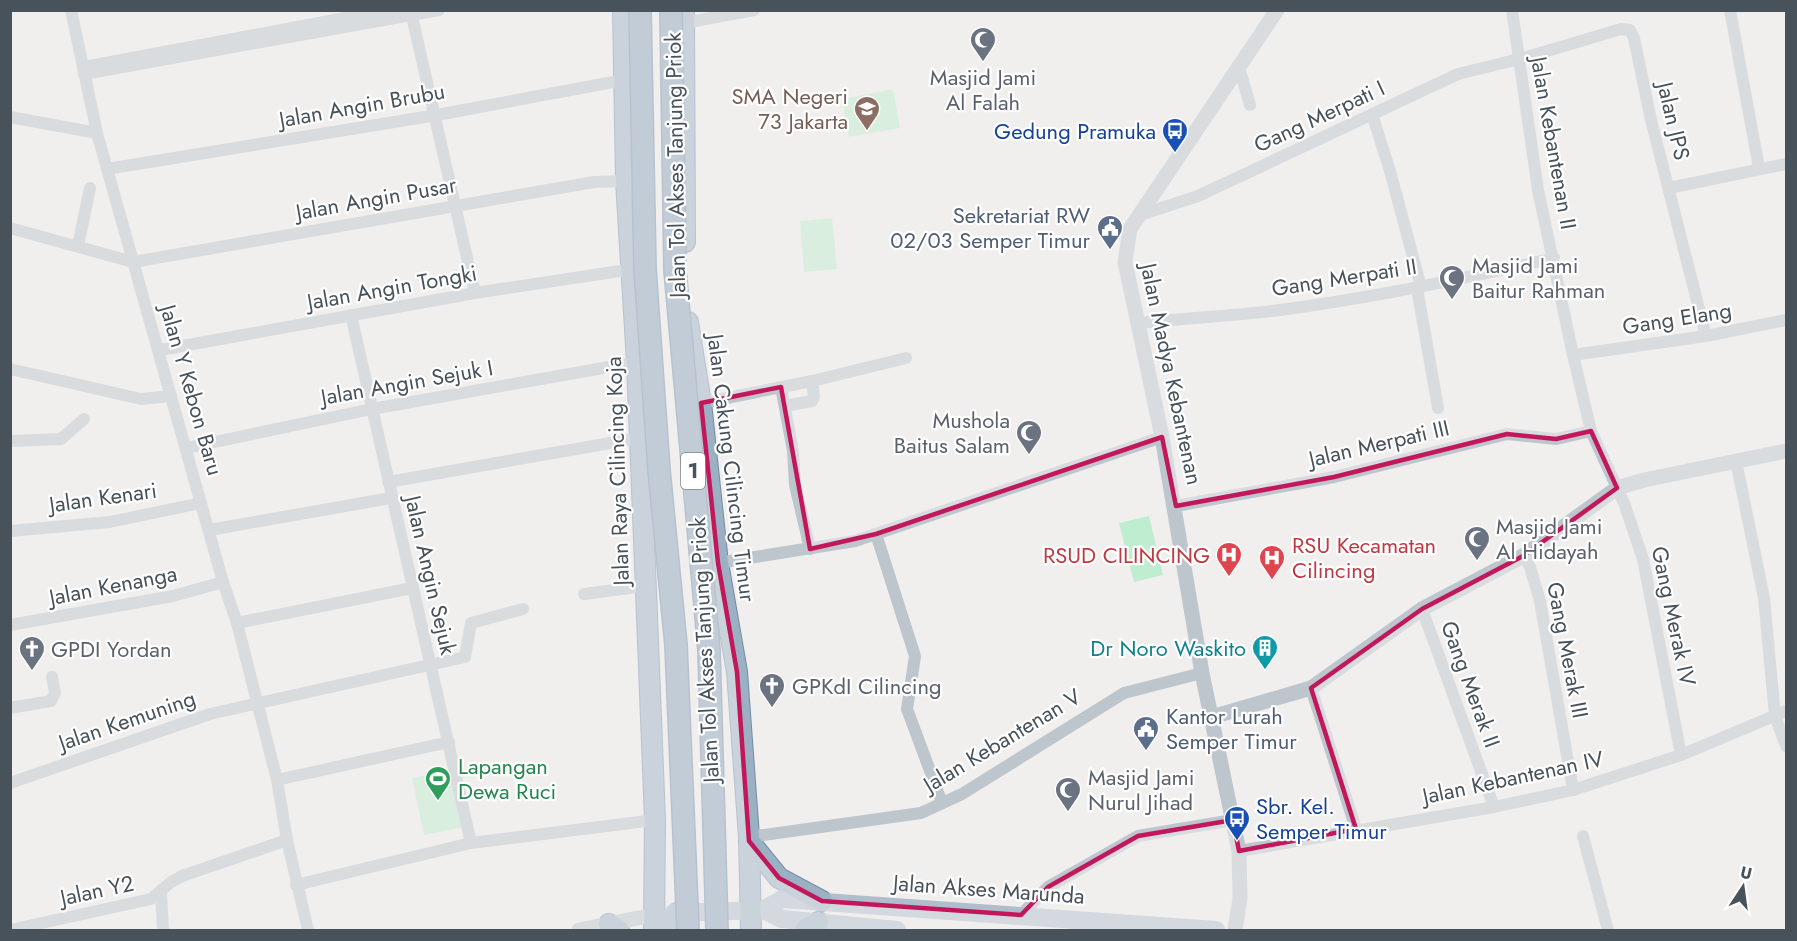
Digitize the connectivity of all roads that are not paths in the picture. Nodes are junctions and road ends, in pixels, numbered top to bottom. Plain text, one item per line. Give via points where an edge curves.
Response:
1 (71, 10) edge
2 (387, 10) edge
3 (623, 10) edge
4 (640, 10) edge
5 (754, 10) edge
6 (1277, 10) edge
7 (1512, 10) edge
8 (1730, 10) edge
9 (436, 11) edge
10 (412, 14) edge
11 (680, 15) edge
12 (274, 37) junction
13 (1518, 59) junction
14 (1239, 67) junction
15 (84, 71) junction
16 (624, 80) junction
17 (1250, 105) dead end
18 (1372, 114) junction
19 (437, 115) junction
20 (10, 117) edge
21 (97, 133) junction
22 (1786, 164) edge
23 (1759, 168) junction
24 (107, 169) junction
25 (626, 181) junction
26 (90, 188) dead end
27 (1669, 188) junction
28 (454, 205) junction
29 (1140, 215) junction
30 (10, 228) edge
31 (78, 246) junction
32 (1554, 258) junction
33 (134, 262) junction
34 (633, 269) junction
35 (1419, 288) junction
36 (475, 293) junction
37 (351, 315) junction
38 (1786, 320) edge
39 (1138, 323) junction
40 (1706, 336) junction
41 (160, 350) junction
42 (1573, 355) junction
43 (906, 358) dead end
44 (637, 362) junction
45 (10, 369) edge
46 (812, 381) junction
47 (781, 387) junction
48 (171, 396) junction
49 (701, 403) junction
50 (785, 406) junction
51 (1438, 408) dead end
52 (372, 409) junction
53 (84, 419) dead end
54 (1591, 431) junction
55 (1162, 437) junction
56 (639, 438) junction
57 (10, 441) edge
58 (186, 448) junction
59 (1786, 451) edge
60 (1737, 461) junction
61 (387, 482) junction
62 (1617, 488) junction
63 (391, 498) junction
64 (201, 503) junction
65 (1176, 507) junction
66 (209, 530) junction
67 (10, 531) edge
68 (876, 534) junction
69 (810, 549) junction
70 (1523, 555) junction
71 (718, 563) junction
72 (223, 582) junction
73 (645, 586) junction
74 (412, 588) junction
75 (584, 594) dead end
76 (523, 609) dead end
77 (1422, 609) junction
78 (237, 623) junction
79 (10, 625) edge
80 (430, 665) junction
81 (1202, 673) junction
82 (52, 677) dead end
83 (1311, 688) junction
84 (258, 705) junction
85 (10, 708) edge
86 (1781, 713) edge
87 (1212, 717) junction
88 (449, 742) junction
89 (1786, 746) edge
90 (1681, 755) junction
91 (277, 780) junction
92 (10, 783) edge
93 (1573, 790) junction
94 (942, 803) junction
95 (1494, 807) junction
96 (655, 820) junction
97 (1233, 820) junction
98 (1356, 829) junction
99 (1583, 836) dead end
100 (749, 839) junction
101 (286, 840) junction
102 (471, 843) junction
103 (1239, 851) junction
104 (296, 885) junction
105 (161, 892) junction
106 (822, 901) junction
107 (757, 910) junction
108 (1021, 915) junction
109 (683, 922) edge
110 (656, 925) edge
111 (811, 926) edge
112 (614, 927) edge
113 (10, 930) edge
114 (163, 930) edge
115 (308, 930) edge
116 (579, 930) edge
117 (717, 930) edge
118 (751, 930) edge
119 (897, 930) edge
120 (1216, 930) edge
121 (1235, 930) edge
122 (1608, 930) edge

1 - 15 street, Jalan Y Kebon Baru
2 - 12 street
3 - 16 highway, Jalan Raya Cilincing Koja
4 - 109 highway, Jalan Tol Akses Tanjung Priok / 1, bridge via 645,269 658,470 676,645
5 - 11 street
6 - 14 street, Jalan Madya Kebantenan
7 - 13 street, Jalan Kebantenan II
8 - 23 street
9 - 10 street
10 - 12 street
10 - 19 street
11 - 49 highway, Jalan Cakung Cilincing Timur via 688,319
11 - 117 highway, Jalan Tol Akses Tanjung Priok / 1, bridge via 675,270 709,650
12 - 15 street
13 - 18 street, Gang Merpati I via 1458,74
13 - 27 street, Jalan JPS via 1621,29 1630,30
13 - 32 street, Jalan Kebantenan II via 1538,190
14 - 17 street
14 - 29 street, Jalan Madya Kebantenan
15 - 21 street, Jalan Y Kebon Baru
16 - 19 street, Jalan Angin Brubu
16 - 25 highway, Jalan Raya Cilincing Koja
18 - 29 street, Gang Merpati I via 1198,196
18 - 35 street
19 - 24 street, Jalan Angin Brubu
19 - 28 street
20 - 21 street
21 - 24 street, Jalan Y Kebon Baru
22 - 23 street
23 - 27 street
24 - 33 street, Jalan Y Kebon Baru
25 - 28 street, Jalan Angin Pusar via 594,182
25 - 34 highway, Jalan Raya Cilincing Koja
26 - 31 street
27 - 40 street, Jalan JPS
28 - 33 street, Jalan Angin Pusar
28 - 36 street
29 - 39 street, Jalan Madya Kebantenan via 1130,229 1125,262
30 - 31 street
31 - 33 street
32 - 35 street, Gang Merpati II
32 - 42 street, Jalan Kebantenan II
33 - 41 street, Jalan Y Kebon Baru
34 - 36 street, Jalan Angin Tongki
34 - 44 highway, Jalan Raya Cilincing Koja
35 - 39 street, Gang Merpati II via 1279,310
35 - 51 street
36 - 37 street, Jalan Angin Tongki
37 - 41 street, Jalan Angin Tongki
37 - 52 street, Jalan Angin Sejuk
38 - 40 street, Gang Elang
39 - 55 street, Jalan Madya Kebantenan
40 - 42 street, Gang Elang
41 - 48 street, Jalan Y Kebon Baru
42 - 54 street, Jalan Kebantenan II
43 - 46 street
44 - 52 street, Jalan Angin Sejuk I
44 - 56 highway, Jalan Raya Cilincing Koja
45 - 48 street via 141,399
46 - 47 street
46 - 50 street via 812,401
47 - 49 street
47 - 50 street
48 - 58 street, Jalan Y Kebon Baru
49 - 71 highway, Jalan Cakung Cilincing Timur
50 - 69 street via 795,485
52 - 58 street, Jalan Angin Sejuk I
52 - 61 street, Jalan Angin Sejuk
53 - 57 street via 61,439
54 - 62 street, Jalan Kebantenan II
54 - 65 street, Jalan Merpati III via 1556,440 1507,434 1334,477
55 - 65 street, Jalan Madya Kebantenan
55 - 68 street
56 - 61 street
56 - 73 highway, Jalan Raya Cilincing Koja
58 - 64 street, Jalan Y Kebon Baru
59 - 60 street
60 - 62 street
60 - 86 street via 1764,598
61 - 63 street, Jalan Angin Sejuk
62 - 70 street
62 - 90 street, Gang Merak IV via 1643,560
63 - 66 street
63 - 74 street, Jalan Angin Sejuk
64 - 66 street, Jalan Y Kebon Baru
64 - 67 street, Jalan Kenari via 110,522
65 - 81 street, Jalan Madya Kebantenan
66 - 72 street, Jalan Y Kebon Baru
68 - 69 street
68 - 94 street via 915,656 907,709
69 - 71 street
70 - 77 street
70 - 93 street, Gang Merak III via 1540,601
71 - 100 highway, Jalan Cakung Cilincing Timur via 737,672
72 - 78 street, Jalan Y Kebon Baru
72 - 79 street, Jalan Kenanga via 173,596
73 - 75 street
73 - 96 highway, Jalan Raya Cilincing Koja
74 - 78 street
74 - 80 street, Jalan Angin Sejuk
76 - 80 street, Jalan Kemuning via 471,623 465,657
77 - 83 street
77 - 95 street, Gang Merak II
78 - 84 street, Jalan Y Kebon Baru
80 - 84 street, Jalan Kemuning
80 - 88 street, Jalan Angin Sejuk
81 - 87 street, Jalan Madya Kebantenan
81 - 94 street, Jalan Kebantenan V via 1124,693
82 - 85 street via 55,693 51,701
83 - 87 street
83 - 98 street
84 - 91 street, Jalan Y Kebon Baru
84 - 92 street, Jalan Kemuning via 210,714
86 - 89 street
86 - 90 street, Jalan Kebantenan IV
87 - 97 street, Jalan Madya Kebantenan
88 - 91 street
88 - 102 street, Jalan Angin Sejuk
90 - 93 street, Jalan Kebantenan IV
91 - 101 street, Jalan Y Kebon Baru
93 - 95 street, Jalan Kebantenan IV
94 - 100 street, Jalan Kebantenan V via 921,813
95 - 98 street, Jalan Kebantenan IV
96 - 102 street
96 - 110 highway, Jalan Raya Cilincing Koja
97 - 103 street, Jalan Madya Kebantenan
97 - 108 street via 1138,836 1048,887
98 - 103 street, Jalan Kebantenan IV
99 - 122 street
100 - 106 highway via 779,878
100 - 107 highway, Jalan Cakung Cilincing Timur
101 - 104 street
101 - 105 street, Jalan Y2 via 182,876
102 - 104 street
103 - 121 street, Jalan Madya Kebantenan via 1240,898
104 - 115 street
105 - 113 street, Jalan Y2 via 151,899
105 - 114 street
106 - 107 main road, Jalan Akses Marunda via 782,899
106 - 108 main road, Jalan Akses Marunda
107 - 109 main road, Jalan Akses Marunda
107 - 111 main road, Jalan Akses Marunda
107 - 118 highway, Jalan Cakung Cilincing Timur
108 - 120 main road, Jalan Akses Marunda
109 - 110 highway
110 - 112 street
111 - 119 main road, Jalan Akses Marunda
112 - 116 street

